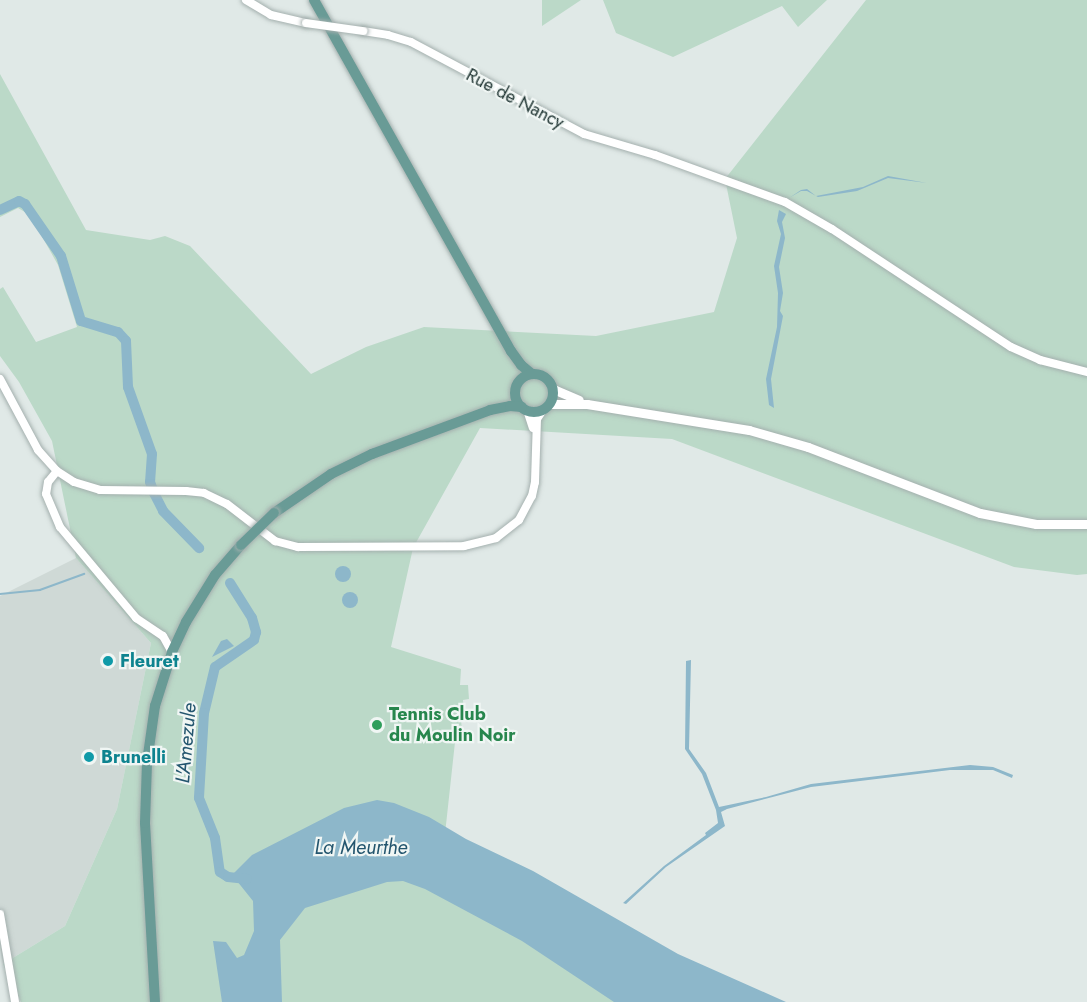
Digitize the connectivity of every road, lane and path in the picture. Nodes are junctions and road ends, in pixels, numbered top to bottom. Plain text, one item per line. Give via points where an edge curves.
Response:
1 (246, 0) edge
2 (315, 0) edge
3 (512, 351) junction
4 (1087, 372) edge
5 (532, 374) junction
6 (0, 379) edge
7 (517, 387) junction
8 (553, 389) junction
9 (4, 395) edge
10 (587, 404) junction
11 (546, 407) junction
12 (524, 409) junction
13 (490, 410) junction
14 (536, 446) junction
15 (57, 471) junction
16 (1087, 524) edge
17 (172, 652) junction
18 (0, 914) edge
19 (15, 1002) edge
20 (155, 1002) edge

1 - 4 street, Rue de Nancy, bridge via 271,15 411,42 584,134 785,202 1001,342 1040,360
2 - 3 main road
3 - 5 main road
3 - 7 main road via 518,367
5 - 7 main road
5 - 8 main road via 543,376
6 - 9 street
7 - 12 main road
7 - 13 main road
8 - 10 main road
8 - 11 main road
9 - 15 street via 38,450
10 - 11 main road
10 - 16 main road via 749,430 808,447 980,513 1036,524
11 - 12 main road
11 - 14 street via 537,419
12 - 13 main road
12 - 14 street via 532,419
13 - 17 main road, bridge via 372,454 331,474 274,513 241,545 202,594
14 - 15 street via 532,496 519,520 495,538 464,546 289,546 268,537 221,500 204,493 87,488
15 - 17 street via 46,488 54,517 136,618 163,636
17 - 20 main road via 155,706 145,780
18 - 19 street

